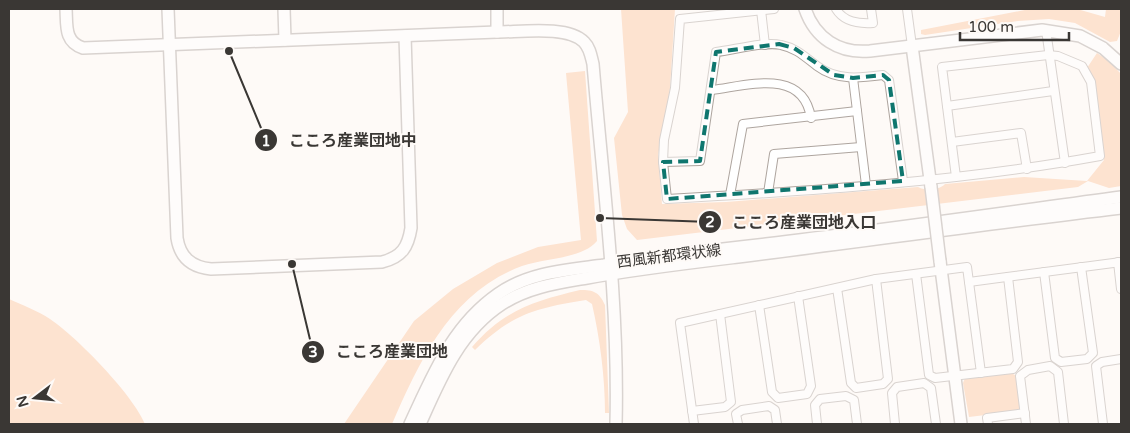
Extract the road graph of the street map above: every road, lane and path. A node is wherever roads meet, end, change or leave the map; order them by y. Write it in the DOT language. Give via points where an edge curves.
graph roads {
  1 [pos="66,9"];
  2 [pos="168,9"];
  3 [pos="284,9"];
  4 [pos="497,9"];
  5 [pos="774,9"];
  6 [pos="804,9"];
  7 [pos="836,9"];
  8 [pos="871,9"];
  9 [pos="907,9"];
  10 [pos="761,10"];
  11 [pos="1046,30"];
  12 [pos="497,32"];
  13 [pos="405,36"];
  14 [pos="285,40"];
  15 [pos="169,45"];
  16 [pos="765,45"];
  17 [pos="912,46"];
  18 [pos="1048,56"];
  19 [pos="1119,56"];
  20 [pos="853,78"];
  21 [pos="712,90"];
  22 [pos="1053,91"];
  23 [pos="947,106"];
  24 [pos="857,111"];
  25 [pos="811,118"];
  26 [pos="952,142"];
  27 [pos="861,147"];
  28 [pos="663,162"];
  29 [pos="1065,163"];
  30 [pos="1027,169"];
  31 [pos="956,177"];
  32 [pos="902,181"];
  33 [pos="930,183"];
  34 [pos="866,185"];
  35 [pos="768,193"];
  36 [pos="730,195"];
  37 [pos="1121,197"];
  38 [pos="1121,208"];
  39 [pos="1120,262"];
  40 [pos="940,266"];
  41 [pos="1081,267"];
  42 [pos="611,269"];
  43 [pos="1044,272"];
  44 [pos="916,274"];
  45 [pos="1008,277"];
  46 [pos="876,279"];
  47 [pos="969,282"];
  48 [pos="837,288"];
  49 [pos="1121,289"];
  50 [pos="798,296"];
  51 [pos="759,305"];
  52 [pos="720,314"];
  53 [pos="1121,359"];
  54 [pos="981,373"];
  55 [pos="955,376"];
  56 [pos="692,411"];
  57 [pos="1025,413"];
  58 [pos="410,424"];
  59 [pos="420,424"];
  60 [pos="616,424"];
  61 [pos="694,424"];
  62 [pos="738,424"];
  63 [pos="777,424"];
  64 [pos="817,424"];
  65 [pos="856,424"];
  66 [pos="895,424"];
  67 [pos="936,424"];
  68 [pos="961,424"];
  69 [pos="988,424"];
  70 [pos="1026,424"];
  71 [pos="1064,424"];
  72 [pos="1103,424"];
  1 -- 15 [label="street" via="68,37 76,46"];
  2 -- 15 [label="street"];
  3 -- 14 [label="street"];
  4 -- 12 [label="street"];
  5 -- 10 [label="street"];
  6 -- 17 [label="street" via="822,37 844,49 861,52"];
  7 -- 8 [label="street" via="847,20 860,24 873,22"];
  9 -- 17 [label="street"];
  10 -- 16 [label="street"];
  10 -- 28 [label="street" via="680,19 679,55"];
  11 -- 17 [label="street"];
  11 -- 18 [label="street"];
  11 -- 19 [label="street" via="1080,36"];
  12 -- 13 [label="street"];
  12 -- 42 [label="street" via="565,32 578,36 586,44 590,53"];
  13 -- 14 [label="street"];
  13 -- 15 [label="street" via="411,228 404,251 394,259 382,262 211,270 192,264 179,248"];
  14 -- 15 [label="street"];
  16 -- 20 [label="street" via="794,48 818,67 834,75"];
  16 -- 21 [label="street" via="716,52"];
  17 -- 33 [label="street"];
  18 -- 22 [label="street"];
  18 -- 23 [label="street" via="942,67"];
  18 -- 29 [label="street" via="1058,56 1082,66 1091,82 1100,156"];
  20 -- 24 [label="street"];
  20 -- 32 [label="street" via="883,75 889,80"];
  21 -- 25 [label="street" via="773,82 783,84 793,88 802,98"];
  21 -- 28 [label="street" via="700,161"];
  22 -- 23 [label="street"];
  22 -- 29 [label="street"];
  23 -- 26 [label="street"];
  24 -- 25 [label="street"];
  24 -- 27 [label="street"];
  25 -- 36 [label="street" via="743,124"];
  26 -- 30 [label="street" via="1021,133"];
  26 -- 31 [label="street"];
  27 -- 34 [label="street"];
  27 -- 35 [label="street" via="774,154"];
  28 -- 36 [label="street" via="667,199"];
  29 -- 30 [label="street"];
  30 -- 31 [label="street"];
  31 -- 33 [label="street"];
  32 -- 33 [label="street"];
  32 -- 34 [label="street"];
  33 -- 40 [label="street, bridge"];
  34 -- 35 [label="street"];
  35 -- 36 [label="street"];
  37 -- 42 [label="street, 西風新都環状線"];
  38 -- 42 [label="street, 西風新都環状線"];
  39 -- 41 [label="street"];
  39 -- 49 [label="street"];
  40 -- 44 [label="street"];
  40 -- 47 [label="street" via="967,267"];
  40 -- 55 [label="street"];
  41 -- 43 [label="street"];
  41 -- 43 [label="street" via="1092,353 1087,359 1062,362 1056,358"];
  42 -- 58 [label="street, 西風新都環状線" via="544,274 498,293 460,329 445,350"];
  42 -- 59 [label="street, 西風新都環状線" via="523,292 481,320 452,358"];
  42 -- 60 [label="street" via="617,360"];
  43 -- 45 [label="street"];
  44 -- 46 [label="street"];
  44 -- 55 [label="street" via="929,375 935,378"];
  45 -- 47 [label="street"];
  45 -- 54 [label="street" via="1018,362 1013,369"];
  46 -- 48 [label="street"];
  46 -- 48 [label="street" via="888,379 883,384 856,388 851,383"];
  47 -- 54 [label="street"];
  48 -- 50 [label="street"];
  50 -- 51 [label="street"];
  50 -- 51 [label="street" via="811,386 807,394 778,398 772,392"];
  51 -- 52 [label="street"];
  52 -- 56 [label="street" via="731,402 725,407"];
  52 -- 56 [label="street" via="680,322"];
  53 -- 72 [label="street" via="1096,366"];
  54 -- 55 [label="street"];
  55 -- 68 [label="street"];
  56 -- 61 [label="street"];
  57 -- 69 [label="street" via="987,418"];
  57 -- 70 [label="street"];
  57 -- 71 [label="street" via="1020,376 1028,370 1050,366 1058,372"];
  62 -- 63 [label="street" via="736,414 742,410 768,406 775,410"];
  64 -- 65 [label="street" via="815,406 820,399 846,396 854,400"];
  66 -- 67 [label="street" via="892,393 897,387 924,383 931,388"];
}
